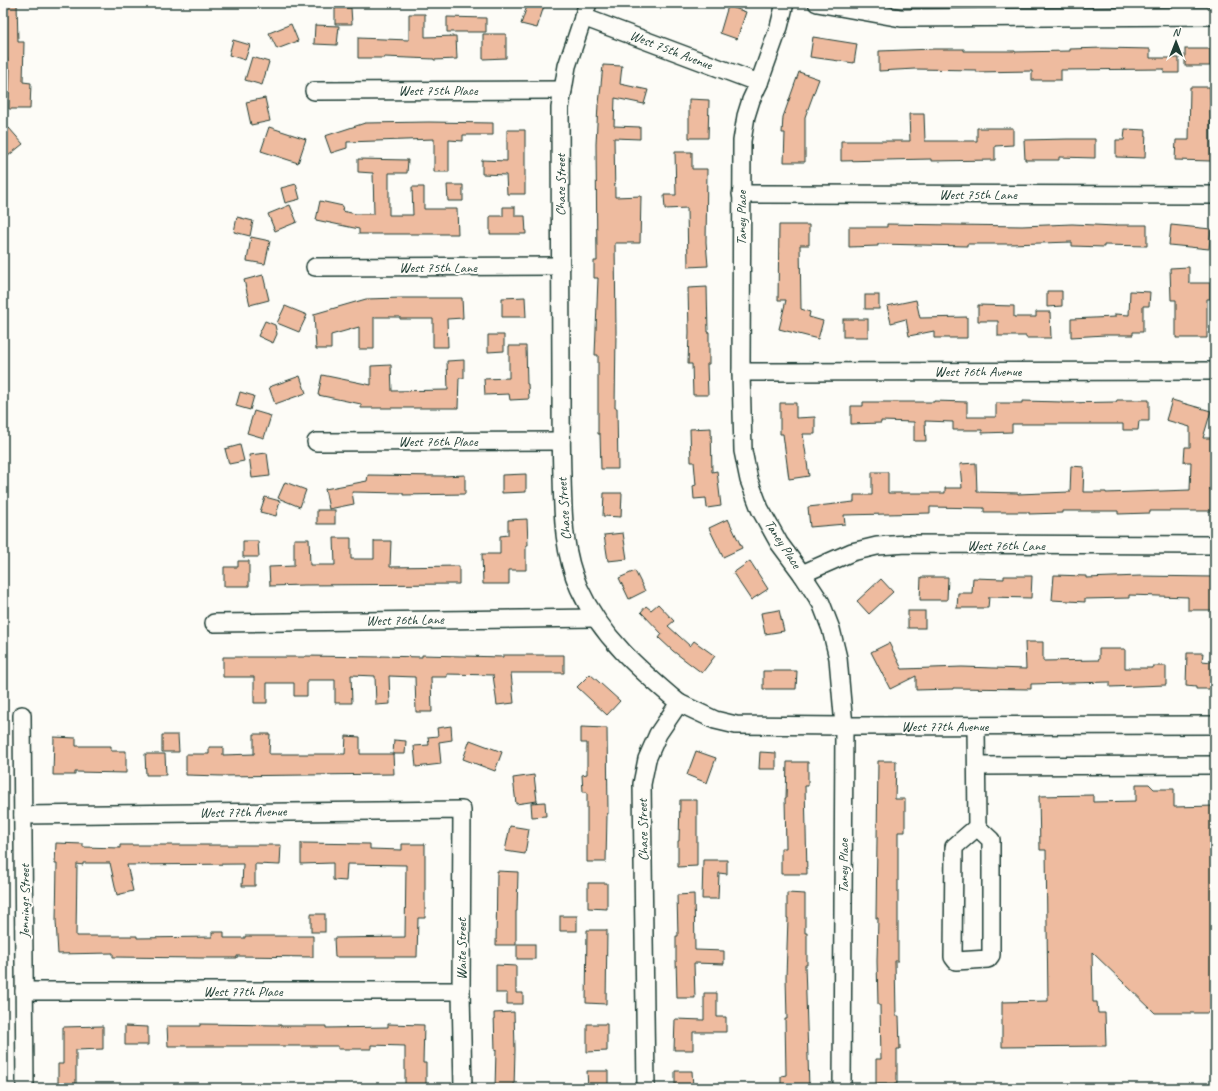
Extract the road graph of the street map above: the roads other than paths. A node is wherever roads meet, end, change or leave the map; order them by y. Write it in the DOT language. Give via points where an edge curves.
graph roads {
  1 [pos="785,3"];
  2 [pos="817,3"];
  3 [pos="585,10"];
  4 [pos="1215,16"];
  5 [pos="759,83"];
  6 [pos="563,90"];
  7 [pos="314,91"];
  8 [pos="741,194"];
  9 [pos="1215,195"];
  10 [pos="561,266"];
  11 [pos="315,267"];
  12 [pos="1215,371"];
  13 [pos="741,372"];
  14 [pos="561,441"];
  15 [pos="316,442"];
  16 [pos="1215,545"];
  17 [pos="802,574"];
  18 [pos="595,618"];
  19 [pos="214,623"];
  20 [pos="679,703"];
  21 [pos="22,715"];
  22 [pos="1215,725"];
  23 [pos="844,726"];
  24 [pos="976,726"];
  25 [pos="1215,765"];
  26 [pos="977,766"];
  27 [pos="462,810"];
  28 [pos="23,815"];
  29 [pos="977,827"];
  30 [pos="24,991"];
  31 [pos="461,991"];
  32 [pos="25,1088"];
  33 [pos="463,1088"];
  34 [pos="646,1088"];
  35 [pos="842,1088"];
  1 -- 5 [label="street, Taney Place"];
  2 -- 4 [label="street" via="901,18"];
  3 -- 5 [label="street, West 75th Avenue"];
  3 -- 6 [label="street, Chase Street" via="569,60"];
  5 -- 8 [label="street, Taney Place" via="746,116 742,141"];
  6 -- 7 [label="street, West 75th Place"];
  6 -- 10 [label="street, Chase Street" via="560,108"];
  8 -- 9 [label="street, West 75th Lane"];
  8 -- 13 [label="street, Taney Place"];
  10 -- 11 [label="street, West 75th Lane"];
  10 -- 14 [label="street, Chase Street"];
  12 -- 13 [label="street, West 76th Avenue"];
  13 -- 17 [label="street, Taney Place" via="743,451 749,480 776,538"];
  14 -- 15 [label="street, West 76th Place"];
  14 -- 18 [label="street, Chase Street" via="563,525 579,588"];
  16 -- 17 [label="street, West 76th Lane" via="878,546 852,552"];
  17 -- 23 [label="street, Taney Place" via="821,603 831,629 838,658"];
  18 -- 19 [label="street, West 76th Lane"];
  18 -- 20 [label="street, Chase Street" via="622,652"];
  20 -- 23 [label="street, West 77th Avenue" via="715,720 736,725"];
  20 -- 34 [label="street, Chase Street" via="658,734 647,759 642,784"];
  21 -- 28 [label="street, Jennings Street"];
  22 -- 24 [label="street, West 77th Avenue"];
  23 -- 24 [label="street, West 77th Avenue"];
  23 -- 35 [label="street, Taney Place"];
  24 -- 26 [label="street"];
  25 -- 26 [label="street"];
  26 -- 29 [label="street"];
  27 -- 28 [label="street, West 77th Avenue"];
  27 -- 31 [label="street, Waite Street"];
  28 -- 30 [label="street, Jennings Street"];
  29 -- 29 [label="street" via="954,847 953,957 956,961 988,959 991,955 991,840"];
  30 -- 31 [label="street, West 77th Place"];
  30 -- 32 [label="street, Jennings Street"];
  31 -- 33 [label="street, Waite Street"];
}
